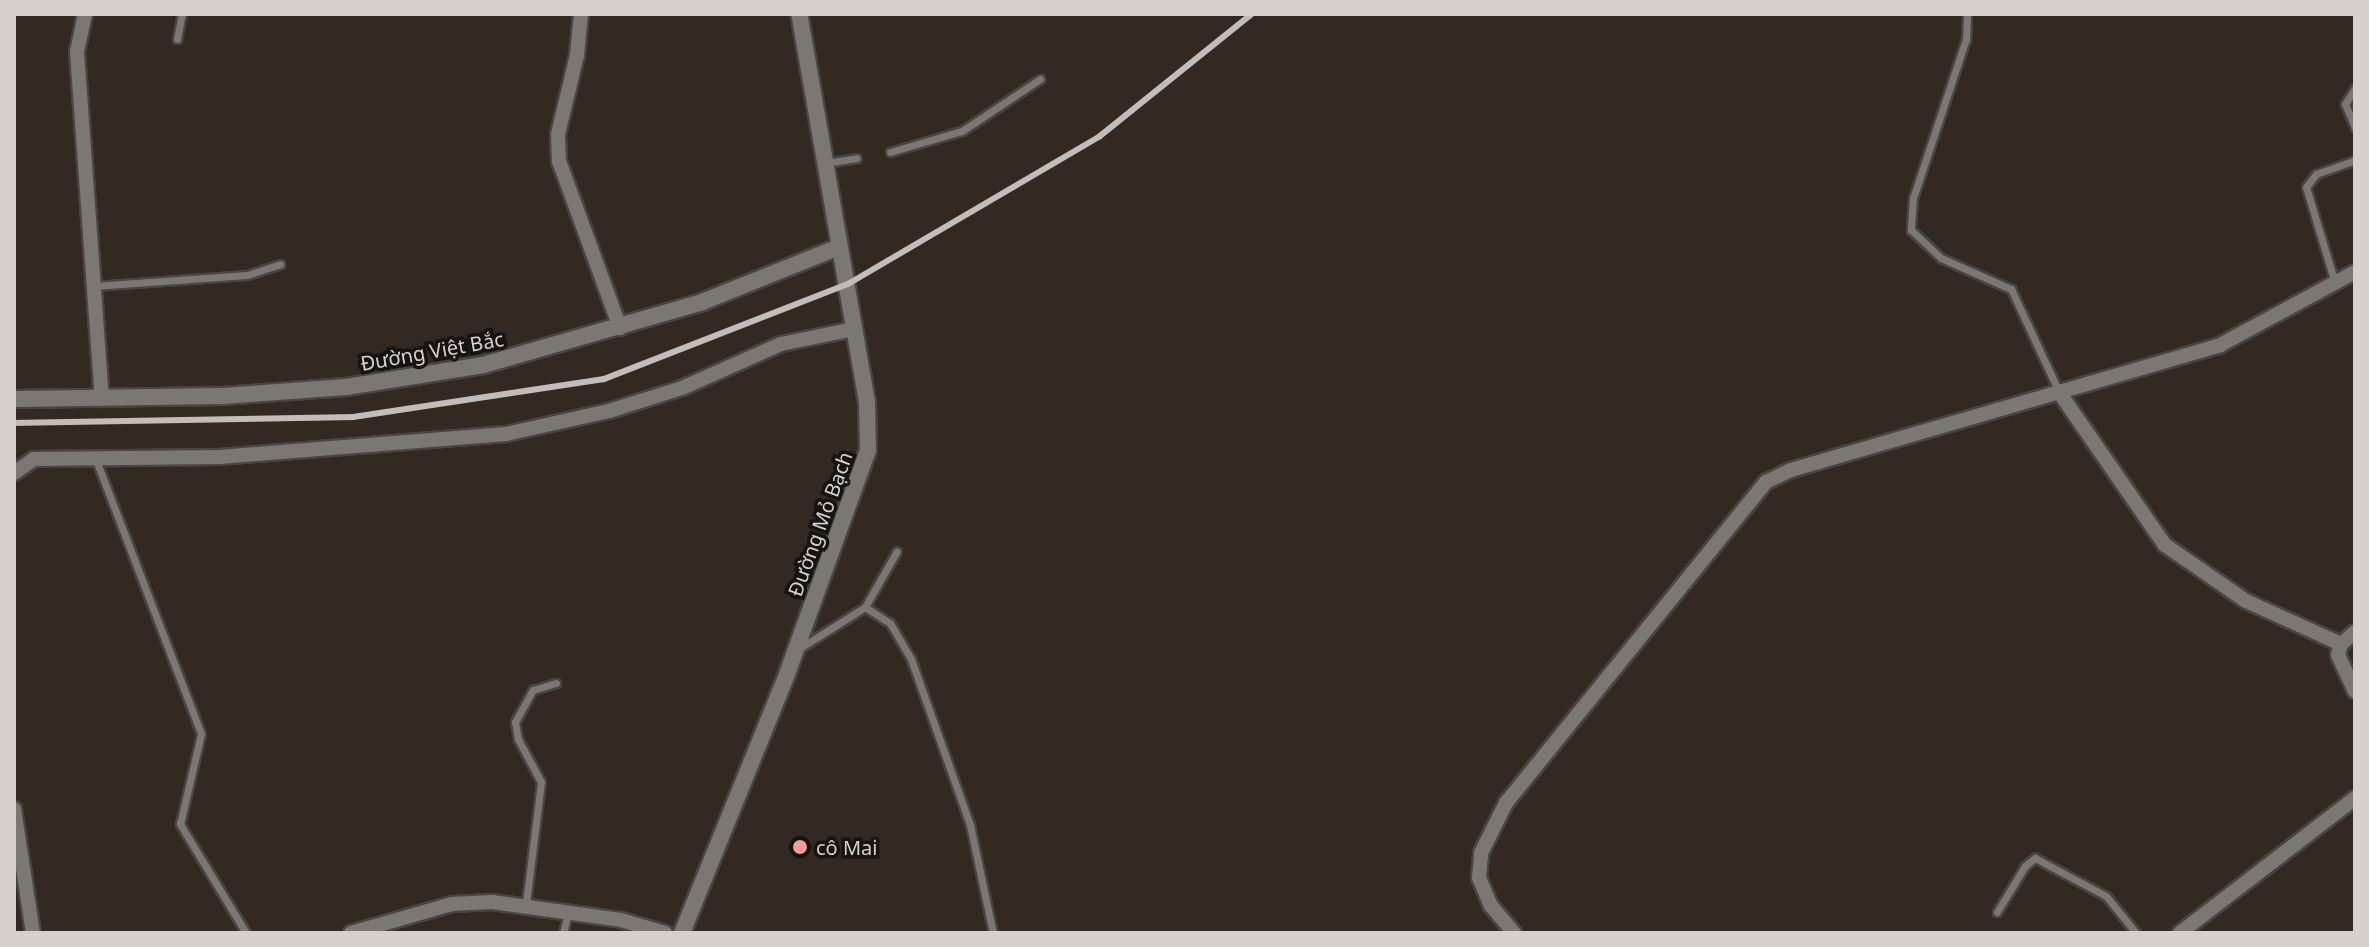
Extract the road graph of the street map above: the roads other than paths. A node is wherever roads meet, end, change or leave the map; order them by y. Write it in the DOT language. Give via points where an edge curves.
graph roads {
  1 [pos="85,14"];
  2 [pos="182,14"];
  3 [pos="581,14"];
  4 [pos="799,14"];
  5 [pos="1967,14"];
  6 [pos="177,39"];
  7 [pos="1040,79"];
  8 [pos="2355,88"];
  9 [pos="2355,128"];
  10 [pos="890,152"];
  11 [pos="857,158"];
  12 [pos="2355,160"];
  13 [pos="824,163"];
  14 [pos="839,247"];
  15 [pos="280,264"];
  16 [pos="2355,272"];
  17 [pos="2335,283"];
  18 [pos="94,286"];
  19 [pos="620,328"];
  20 [pos="854,329"];
  21 [pos="2059,392"];
  22 [pos="14,399"];
  23 [pos="102,399"];
  24 [pos="96,460"];
  25 [pos="20,461"];
  26 [pos="14,473"];
  27 [pos="897,551"];
  28 [pos="865,607"];
  29 [pos="2355,632"];
  30 [pos="2341,644"];
  31 [pos="796,651"];
  32 [pos="556,683"];
  33 [pos="2355,691"];
  34 [pos="2355,798"];
  35 [pos="14,809"];
  36 [pos="526,903"];
  37 [pos="569,911"];
  38 [pos="1997,912"];
  39 [pos="33,933"];
  40 [pos="246,933"];
  41 [pos="351,933"];
  42 [pos="563,933"];
  43 [pos="665,933"];
  44 [pos="682,933"];
  45 [pos="993,933"];
  46 [pos="1514,933"];
  47 [pos="2136,933"];
  48 [pos="2180,933"];
  1 -- 18 [label="street" via="77,52"];
  2 -- 6 [label="lane"];
  3 -- 19 [label="street" via="558,134 559,161"];
  4 -- 13 [label="street, Đường Mỏ Bạch"];
  5 -- 21 [label="lane" via="1966,39 1913,198 1911,230 1941,258 2011,289"];
  7 -- 10 [label="lane" via="962,131"];
  8 -- 9 [label="lane" via="2345,104"];
  11 -- 13 [label="lane"];
  12 -- 17 [label="lane" via="2316,174 2306,187"];
  13 -- 14 [label="street, Đường Mỏ Bạch"];
  14 -- 19 [label="street, Đường Việt Bắc" via="702,302"];
  14 -- 20 [label="street, Đường Mỏ Bạch"];
  15 -- 18 [label="lane" via="247,275"];
  16 -- 17 [label="street"];
  17 -- 21 [label="street" via="2220,345"];
  18 -- 23 [label="street"];
  19 -- 23 [label="street, Đường Việt Bắc" via="483,365 346,387"];
  20 -- 24 [label="street" via="781,344 682,388 522,431 219,457"];
  20 -- 31 [label="street, Đường Mỏ Bạch" via="868,450"];
  21 -- 30 [label="street" via="2165,545 2246,601"];
  21 -- 46 [label="street" via="1791,470 1766,482 1506,803 1481,853 1479,878 1491,906"];
  22 -- 23 [label="street, Đường Việt Bắc"];
  24 -- 25 [label="street"];
  24 -- 40 [label="lane" via="201,734 180,824"];
  25 -- 26 [label="street"];
  27 -- 28 [label="lane"];
  28 -- 31 [label="lane"];
  28 -- 45 [label="lane" via="890,623 911,659 970,825"];
  29 -- 30 [label="street"];
  30 -- 33 [label="street" via="2338,655"];
  31 -- 44 [label="street, Đường Mỏ Bạch"];
  32 -- 36 [label="lane" via="533,690 515,722 518,739 541,782"];
  34 -- 48 [label="street"];
  35 -- 39 [label="street"];
  36 -- 37 [label="street"];
  36 -- 41 [label="street" via="452,904"];
  37 -- 42 [label="lane"];
  37 -- 43 [label="street"];
  38 -- 47 [label="lane" via="2035,858 2106,896"];
}
